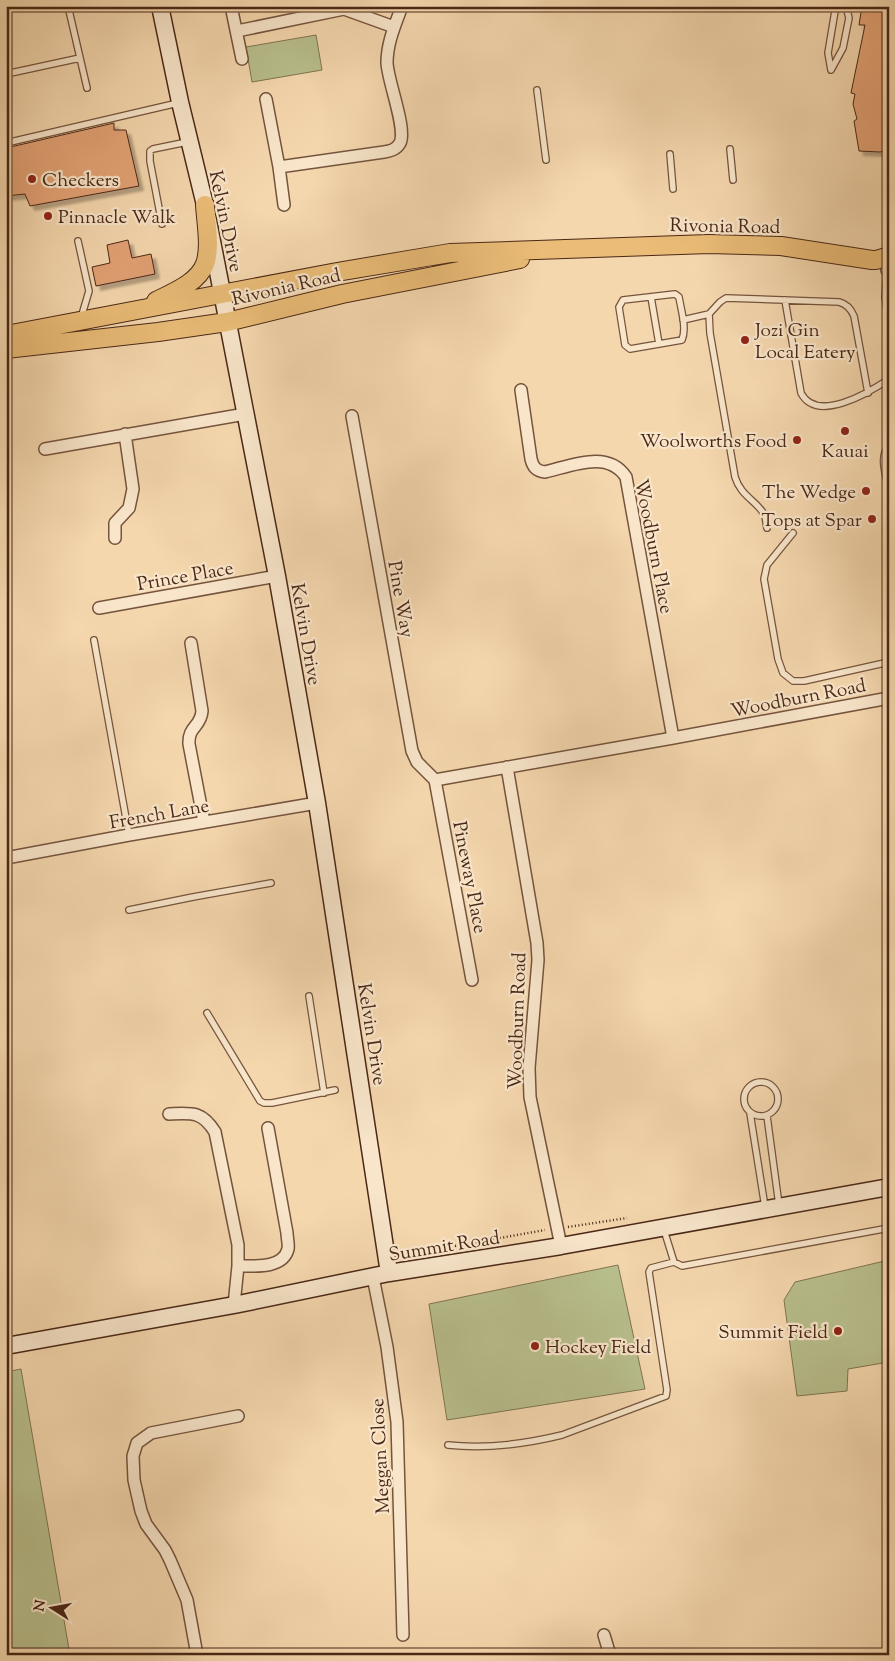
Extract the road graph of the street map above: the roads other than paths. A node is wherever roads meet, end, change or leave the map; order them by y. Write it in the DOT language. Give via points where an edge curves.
graph roads {
  1 [pos="68,6"];
  2 [pos="160,6"];
  3 [pos="231,6"];
  4 [pos="402,6"];
  5 [pos="840,6"];
  6 [pos="846,6"];
  7 [pos="344,8"];
  8 [pos="394,27"];
  9 [pos="237,30"];
  10 [pos="80,58"];
  11 [pos="242,59"];
  12 [pos="6,74"];
  13 [pos="87,88"];
  14 [pos="537,90"];
  15 [pos="266,99"];
  16 [pos="180,102"];
  17 [pos="190,142"];
  18 [pos="6,143"];
  19 [pos="730,149"];
  20 [pos="670,154"];
  21 [pos="546,160"];
  22 [pos="279,167"];
  23 [pos="733,180"];
  24 [pos="673,189"];
  25 [pos="205,205"];
  26 [pos="284,205"];
  27 [pos="162,224"];
  28 [pos="78,241"];
  29 [pos="572,249"];
  30 [pos="886,264"];
  31 [pos="222,295"];
  32 [pos="651,297"];
  33 [pos="785,300"];
  34 [pos="130,313"];
  35 [pos="709,314"];
  36 [pos="80,320"];
  37 [pos="683,320"];
  38 [pos="227,322"];
  39 [pos="889,324"];
  40 [pos="6,335"];
  41 [pos="659,344"];
  42 [pos="6,349"];
  43 [pos="889,379"];
  44 [pos="520,390"];
  45 [pos="868,393"];
  46 [pos="245,414"];
  47 [pos="352,416"];
  48 [pos="125,434"];
  49 [pos="889,447"];
  50 [pos="45,449"];
  51 [pos="889,491"];
  52 [pos="767,528"];
  53 [pos="794,533"];
  54 [pos="115,538"];
  55 [pos="277,576"];
  56 [pos="99,608"];
  57 [pos="94,640"];
  58 [pos="191,643"];
  59 [pos="889,662"];
  60 [pos="889,698"];
  61 [pos="673,738"];
  62 [pos="507,766"];
  63 [pos="435,780"];
  64 [pos="317,802"];
  65 [pos="204,822"];
  66 [pos="129,835"];
  67 [pos="6,858"];
  68 [pos="271,883"];
  69 [pos="129,910"];
  70 [pos="472,980"];
  71 [pos="309,996"];
  72 [pos="207,1013"];
  73 [pos="335,1090"];
  74 [pos="324,1093"];
  75 [pos="750,1112"];
  76 [pos="169,1114"];
  77 [pos="768,1116"];
  78 [pos="268,1128"];
  79 [pos="889,1187"];
  80 [pos="773,1208"];
  81 [pos="663,1228"];
  82 [pos="889,1228"];
  83 [pos="561,1246"];
  84 [pos="674,1262"];
  85 [pos="238,1266"];
  86 [pos="381,1275"];
  87 [pos="234,1305"];
  88 [pos="6,1346"];
  89 [pos="238,1416"];
  90 [pos="448,1445"];
  91 [pos="403,1635"];
  92 [pos="604,1635"];
  93 [pos="197,1655"];
  94 [pos="610,1655"];
  1 -- 10 [label="lane"];
  2 -- 16 [label="main road, Kelvin Drive"];
  3 -- 9 [label="street"];
  4 -- 8 [label="street"];
  5 -- 6 [label="lane" via="835,11 828,53 833,63 843,48 849,18"];
  7 -- 8 [label="street"];
  7 -- 9 [label="street"];
  8 -- 22 [label="street" via="387,62 401,127 399,145 391,151"];
  9 -- 11 [label="street"];
  10 -- 12 [label="lane"];
  10 -- 13 [label="lane"];
  14 -- 21 [label="lane"];
  15 -- 22 [label="street"];
  16 -- 17 [label="main road, Kelvin Drive"];
  16 -- 18 [label="lane"];
  17 -- 25 [label="main road, Kelvin Drive"];
  17 -- 27 [label="lane" via="150,151"];
  19 -- 23 [label="lane"];
  20 -- 24 [label="lane"];
  22 -- 26 [label="street"];
  25 -- 31 [label="main road, Kelvin Drive"];
  25 -- 34 [label="main road" via="207,250 202,271 176,292"];
  28 -- 36 [label="lane" via="89,291"];
  29 -- 30 [label="main road, Rivonia Road" via="700,244 781,246"];
  29 -- 31 [label="main road, Rivonia Road" via="450,253"];
  29 -- 38 [label="main road, Rivonia Road" via="342,294"];
  30 -- 39 [label="lane" via="885,298"];
  31 -- 34 [label="main road, Rivonia Road"];
  31 -- 38 [label="main road, Kelvin Drive"];
  32 -- 37 [label="lane" via="675,294 679,297"];
  32 -- 41 [label="lane"];
  32 -- 41 [label="lane" via="623,300 619,306 625,345 630,349"];
  33 -- 35 [label="lane" via="726,298"];
  33 -- 45 [label="lane" via="839,302 849,307 854,316"];
  33 -- 45 [label="lane" via="802,396 813,404 826,406"];
  34 -- 36 [label="main road, Rivonia Road"];
  35 -- 37 [label="lane"];
  35 -- 52 [label="lane" via="735,477 742,491 764,515"];
  36 -- 40 [label="main road, Rivonia Road"];
  37 -- 41 [label="lane" via="685,334 682,340"];
  38 -- 42 [label="main road, Rivonia Road"];
  38 -- 46 [label="main road, Kelvin Drive"];
  43 -- 45 [label="lane"];
  44 -- 61 [label="street, Woodburn Place" via="531,459 537,470 545,472 606,461 626,477"];
  46 -- 48 [label="street"];
  46 -- 55 [label="main road, Kelvin Drive"];
  47 -- 63 [label="street, Pine Way" via="412,752"];
  48 -- 50 [label="street"];
  48 -- 54 [label="street" via="133,489 129,508 115,523"];
  49 -- 51 [label="lane" via="884,458"];
  53 -- 59 [label="lane" via="767,565 764,579 783,673 793,681 804,681"];
  55 -- 56 [label="street, Prince Place"];
  55 -- 64 [label="main road, Kelvin Drive"];
  57 -- 66 [label="lane"];
  58 -- 65 [label="street" via="202,711 190,734 189,744"];
  60 -- 61 [label="street, Woodburn Road"];
  61 -- 62 [label="street, Woodburn Road"];
  62 -- 63 [label="street, Woodburn Road"];
  62 -- 83 [label="street, Woodburn Road" via="537,943 528,1068 530,1097"];
  63 -- 70 [label="street, Pineway Place"];
  64 -- 65 [label="street, French Lane"];
  64 -- 86 [label="main road, Kelvin Drive"];
  65 -- 66 [label="street, French Lane"];
  66 -- 67 [label="street, French Lane"];
  68 -- 69 [label="lane"];
  71 -- 74 [label="lane"];
  72 -- 74 [label="lane" via="260,1101 272,1103"];
  73 -- 74 [label="lane"];
  75 -- 77 [label="lane"];
  75 -- 77 [label="lane" via="744,1102 746,1090 755,1082 762,1082 773,1086 779,1096 777,1108"];
  75 -- 80 [label="lane"];
  76 -- 85 [label="street" via="200,1116 214,1132 238,1245"];
  77 -- 80 [label="lane"];
  78 -- 85 [label="street" via="288,1250 272,1264"];
  79 -- 80 [label="main road, Summit Road"];
  80 -- 81 [label="main road, Summit Road"];
  81 -- 83 [label="main road, Summit Road"];
  81 -- 84 [label="lane"];
  82 -- 84 [label="lane" via="687,1266"];
  83 -- 86 [label="main road, Summit Road"];
  84 -- 90 [label="lane" via="650,1268 649,1272 666,1396 548,1438 491,1446"];
  85 -- 87 [label="street"];
  86 -- 87 [label="main road, Summit Road"];
  86 -- 91 [label="street, Meggan Close" via="398,1422"];
  87 -- 88 [label="main road, Summit Road"];
  89 -- 93 [label="street" via="151,1433 138,1443 133,1456 141,1511 146,1524 165,1550 187,1600"];
  92 -- 94 [label="street"];
}
